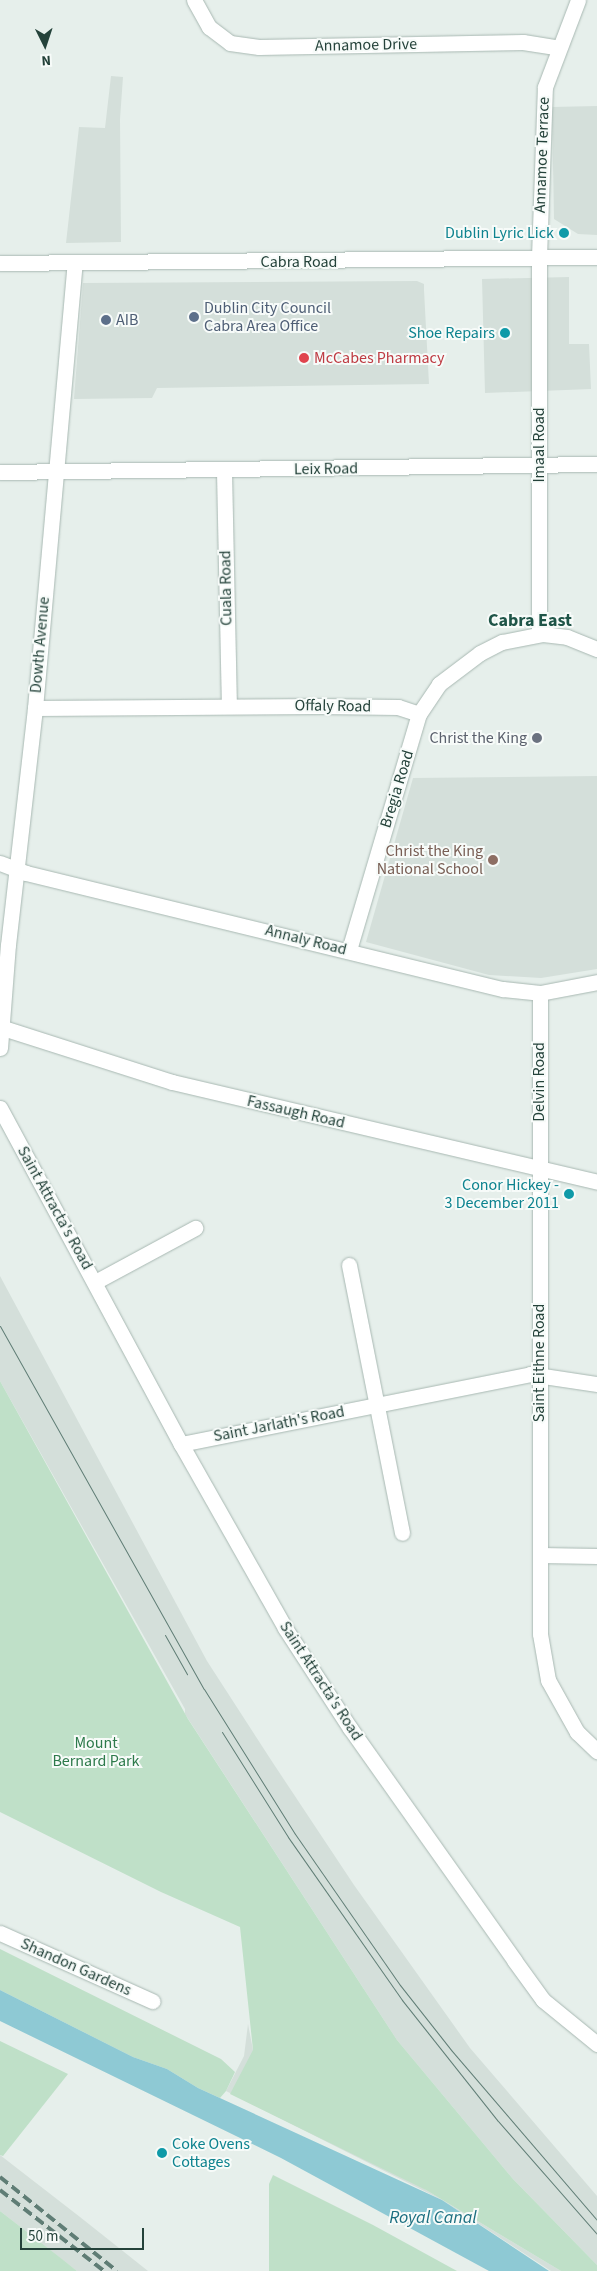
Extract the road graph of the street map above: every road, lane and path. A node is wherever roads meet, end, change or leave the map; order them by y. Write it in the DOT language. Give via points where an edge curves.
graph roads {
  1 [pos="194,0"];
  2 [pos="578,0"];
  3 [pos="559,48"];
  4 [pos="539,257"];
  5 [pos="597,257"];
  6 [pos="0,263"];
  7 [pos="75,263"];
  8 [pos="539,464"];
  9 [pos="597,464"];
  10 [pos="224,470"];
  11 [pos="0,472"];
  12 [pos="54,472"];
  13 [pos="539,634"];
  14 [pos="597,649"];
  15 [pos="229,706"];
  16 [pos="35,708"];
  17 [pos="419,714"];
  18 [pos="0,863"];
  19 [pos="16,868"];
  20 [pos="349,950"];
  21 [pos="597,982"];
  22 [pos="540,993"];
  23 [pos="1,1027"];
  24 [pos="0,1048"];
  25 [pos="0,1108"];
  26 [pos="539,1170"];
  27 [pos="597,1182"];
  28 [pos="196,1228"];
  29 [pos="349,1265"];
  30 [pos="95,1282"];
  31 [pos="539,1375"];
  32 [pos="597,1384"];
  33 [pos="376,1405"];
  34 [pos="181,1444"];
  35 [pos="402,1533"];
  36 [pos="541,1555"];
  37 [pos="597,1556"];
  38 [pos="597,1751"];
  39 [pos="0,1933"];
  40 [pos="152,2001"];
  41 [pos="597,2044"];
  1 -- 3 [label="street, Annamoe Drive" via="209,26 230,43 259,47 518,42"];
  2 -- 3 [label="street, Annamoe Terrace"];
  3 -- 4 [label="street, Annamoe Terrace" via="545,87 542,108"];
  4 -- 5 [label="street, Cabra Road"];
  4 -- 7 [label="street, Cabra Road"];
  4 -- 8 [label="street, Imaal Road"];
  6 -- 7 [label="street, Cabra Road"];
  7 -- 12 [label="street, Dowth Avenue"];
  8 -- 9 [label="street, Leix Road"];
  8 -- 10 [label="street, Leix Road"];
  8 -- 13 [label="street, Imaal Road"];
  10 -- 12 [label="street, Leix Road"];
  10 -- 15 [label="street, Cuala Road"];
  11 -- 12 [label="street, Leix Road"];
  12 -- 16 [label="street, Dowth Avenue"];
  13 -- 14 [label="street" via="567,637"];
  13 -- 17 [label="street" via="502,642 461,665 438,684"];
  15 -- 16 [label="street, Offaly Road"];
  15 -- 17 [label="street, Offaly Road" via="398,707"];
  16 -- 19 [label="street, Dowth Avenue"];
  17 -- 20 [label="street, Bregia Road"];
  18 -- 19 [label="street, Annaly Road"];
  19 -- 20 [label="street, Annaly Road"];
  19 -- 23 [label="street, Dowth Avenue"];
  20 -- 22 [label="street, Annaly Road" via="503,989"];
  21 -- 22 [label="street, Annaly Road"];
  22 -- 26 [label="street, Delvin Road"];
  23 -- 24 [label="street"];
  23 -- 26 [label="street, Fassaugh Road" via="172,1082"];
  25 -- 30 [label="street, Saint Attracta's Road"];
  26 -- 27 [label="street, Fassaugh Road"];
  26 -- 31 [label="street, Saint Eithne Road"];
  28 -- 30 [label="street, Saint Attracta's Road"];
  29 -- 33 [label="street"];
  30 -- 34 [label="street, Saint Attracta's Road"];
  31 -- 32 [label="street, Saint Jarlath's Road"];
  31 -- 33 [label="street, Saint Jarlath's Road"];
  31 -- 36 [label="street, Saint Eithne Road"];
  33 -- 34 [label="street, Saint Jarlath's Road"];
  33 -- 35 [label="street"];
  34 -- 41 [label="street, Saint Attracta's Road" via="285,1628 350,1728 544,2000"];
  36 -- 37 [label="street"];
  36 -- 38 [label="street, Saint Eithne Road" via="540,1634 548,1680 577,1732"];
  39 -- 40 [label="street, Shandon Gardens"];
}
